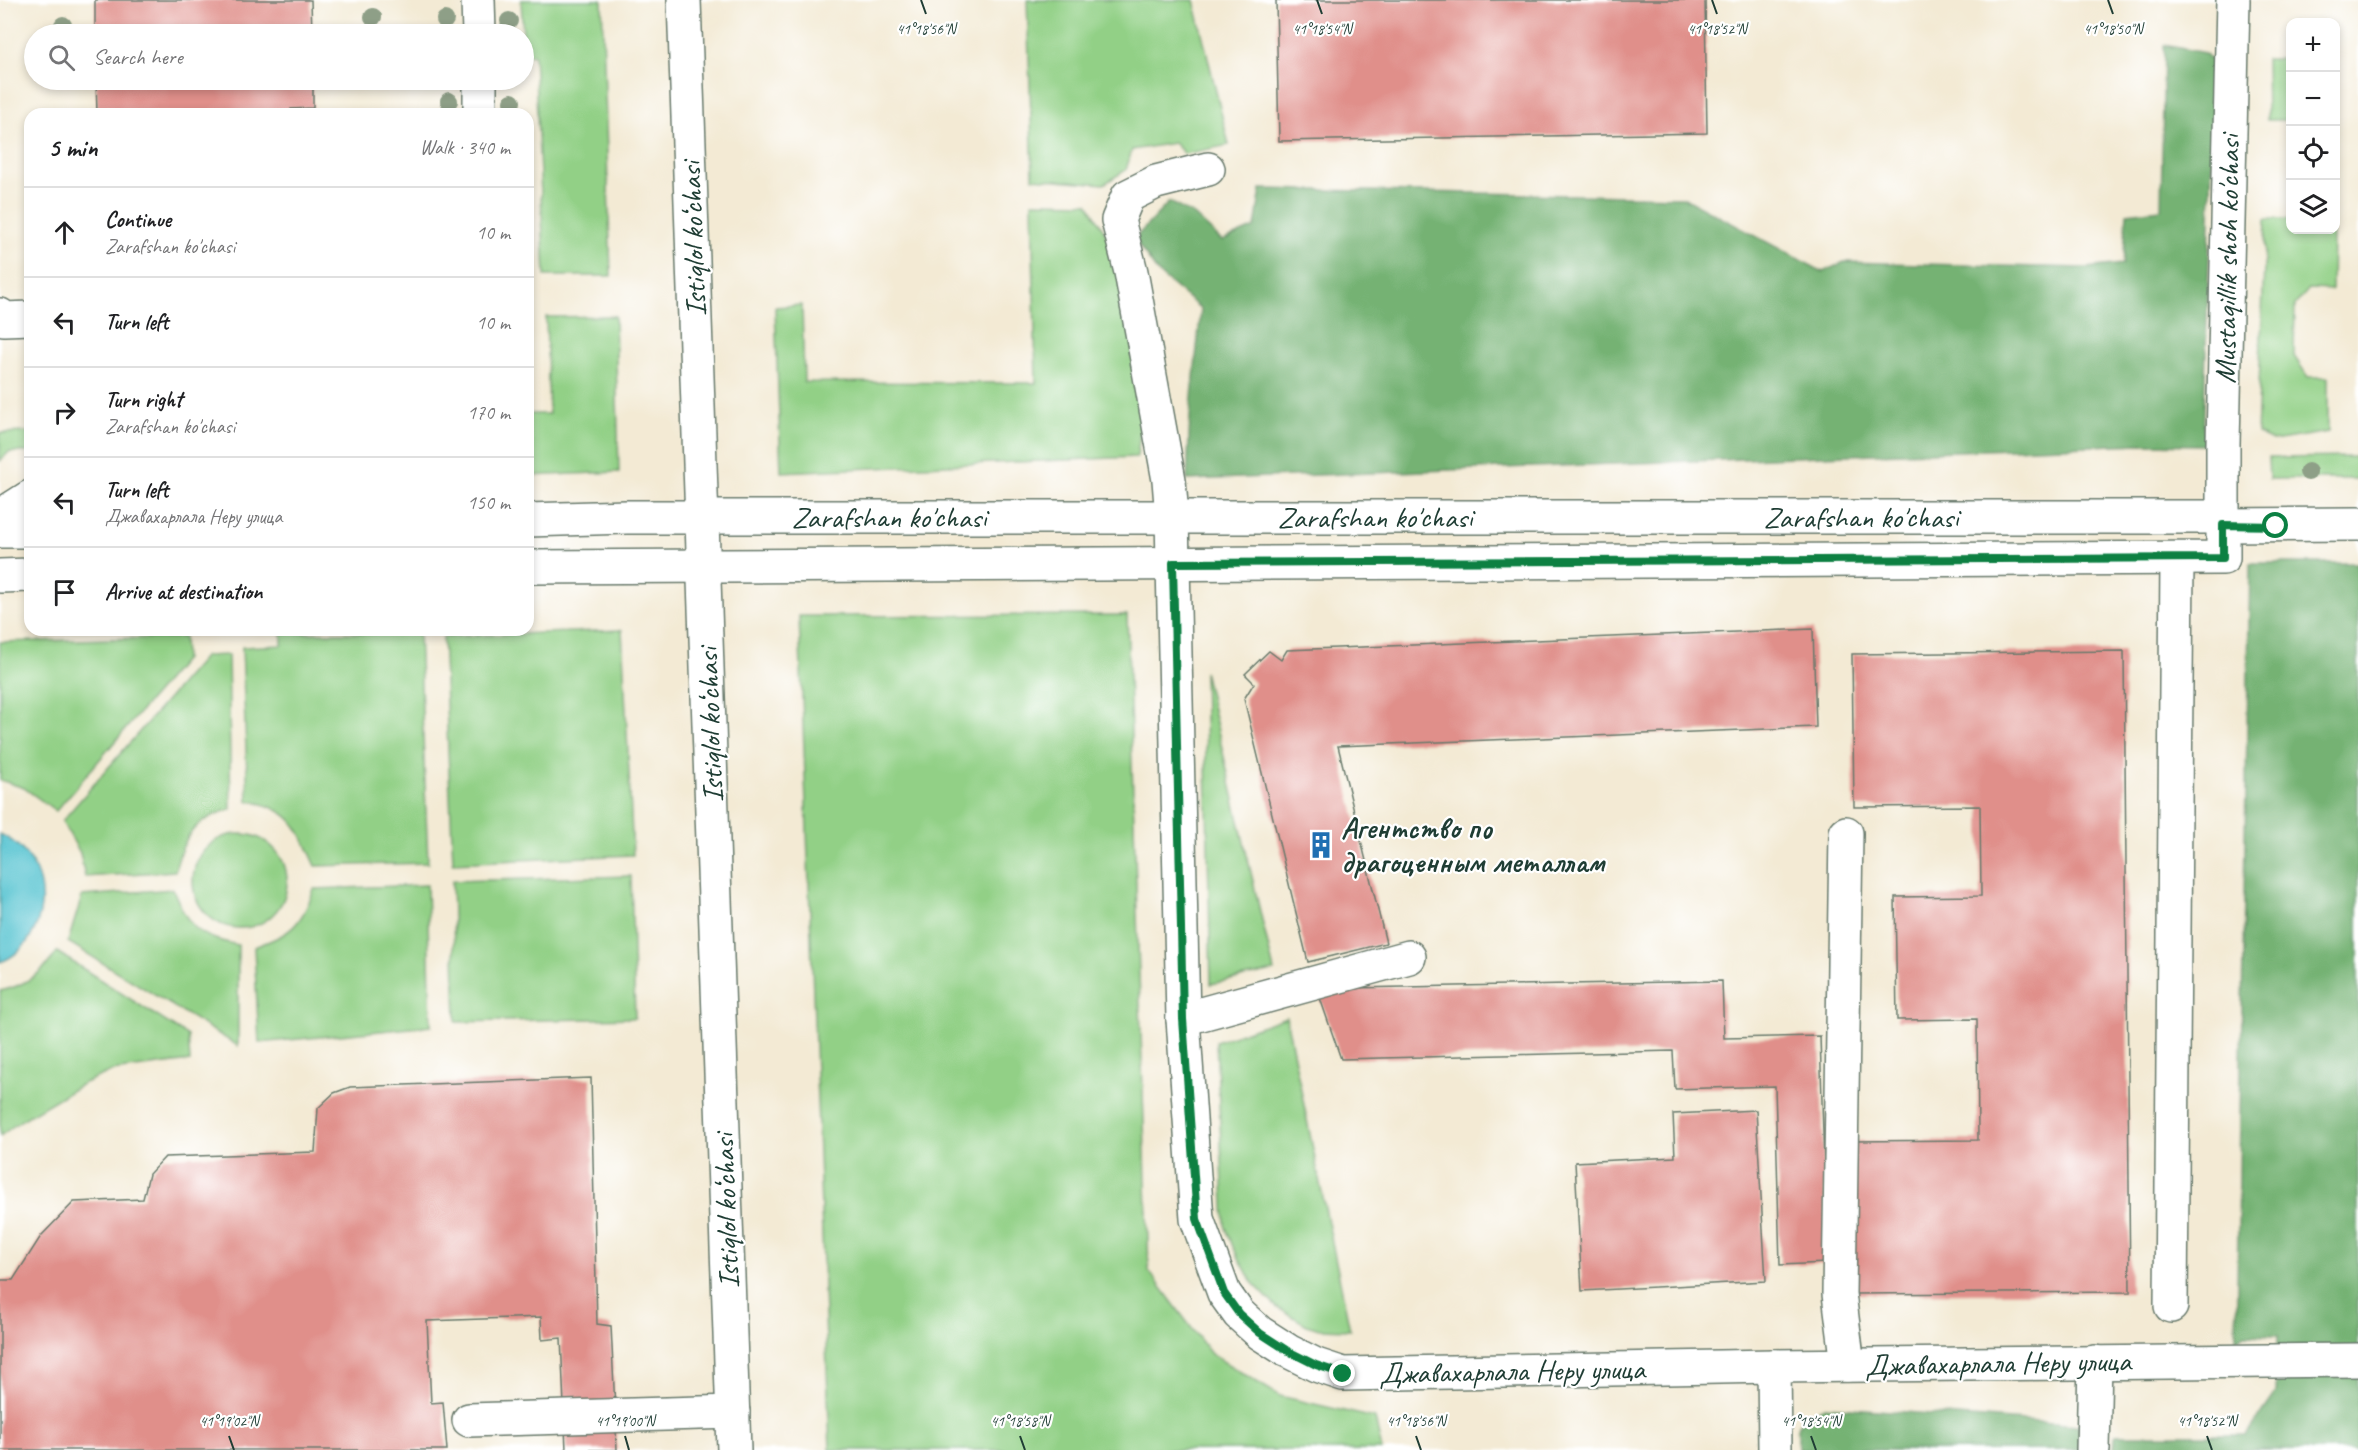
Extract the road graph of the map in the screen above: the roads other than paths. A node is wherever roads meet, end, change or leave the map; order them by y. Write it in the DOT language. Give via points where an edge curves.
graph roads {
  1 [pos="478,0"];
  2 [pos="684,0"];
  3 [pos="2233,0"];
  4 [pos="479,24"];
  5 [pos="480,90"];
  6 [pos="480,108"];
  7 [pos="1208,169"];
  8 [pos="0,315"];
  9 [pos="24,318"];
  10 [pos="24,500"];
  11 [pos="0,516"];
  12 [pos="534,517"];
  13 [pos="703,517"];
  14 [pos="1172,517"];
  15 [pos="2223,521"];
  16 [pos="2358,524"];
  17 [pos="0,531"];
  18 [pos="24,531"];
  19 [pos="2223,558"];
  20 [pos="2177,559"];
  21 [pos="1173,563"];
  22 [pos="705,566"];
  23 [pos="534,567"];
  24 [pos="24,575"];
  25 [pos="0,576"];
  26 [pos="1846,833"];
  27 [pos="1409,957"];
  28 [pos="1183,1019"];
  29 [pos="2171,1306"];
  30 [pos="2358,1360"];
  31 [pos="2095,1362"];
  32 [pos="1848,1365"];
  33 [pos="1774,1366"];
  34 [pos="733,1412"];
  35 [pos="470,1420"];
  36 [pos="734,1450"];
  37 [pos="1775,1450"];
  38 [pos="2093,1450"];
  1 -- 4 [label="street"];
  2 -- 13 [label="street, Istiqlol ko‘chasi"];
  3 -- 15 [label="street, Mustaqillik shoh ko'chasi"];
  5 -- 6 [label="street"];
  7 -- 14 [label="street, Джавахарлала Неру улица" via="1156,182 1128,196 1118,220 1169,480"];
  8 -- 9 [label="street" via="4,319"];
  10 -- 11 [label="street"];
  12 -- 13 [label="street, Zarafshan ko'chasi"];
  13 -- 14 [label="street, Zarafshan ko'chasi"];
  13 -- 22 [label="street, Istiqlol ko‘chasi"];
  14 -- 15 [label="street, Zarafshan ko'chasi"];
  14 -- 21 [label="street, Джавахарлала Неру улица"];
  15 -- 16 [label="street, Zarafshan ko'chasi"];
  15 -- 19 [label="street, Mustaqillik shoh ko'chasi"];
  17 -- 18 [label="street"];
  19 -- 20 [label="street, Zarafshan ko'chasi"];
  20 -- 21 [label="street, Zarafshan ko'chasi"];
  20 -- 29 [label="street"];
  21 -- 22 [label="street, Zarafshan ko'chasi"];
  21 -- 28 [label="street, Джавахарлала Неру улица"];
  22 -- 23 [label="street, Zarafshan ko'chasi"];
  22 -- 34 [label="street, Istiqlol ko‘chasi"];
  24 -- 25 [label="street"];
  26 -- 32 [label="street" via="1839,1294"];
  27 -- 28 [label="street"];
  28 -- 33 [label="street, Джавахарлала Неру улица" via="1197,1219 1224,1293 1239,1314 1288,1351 1343,1374"];
  30 -- 31 [label="street, Джавахарлала Неру улица"];
  31 -- 32 [label="street, Джавахарлала Неру улица"];
  31 -- 38 [label="street"];
  32 -- 33 [label="street, Джавахарлала Неру улица"];
  33 -- 37 [label="street"];
  34 -- 35 [label="street"];
  34 -- 36 [label="street, Istiqlol ko‘chasi"];
}
